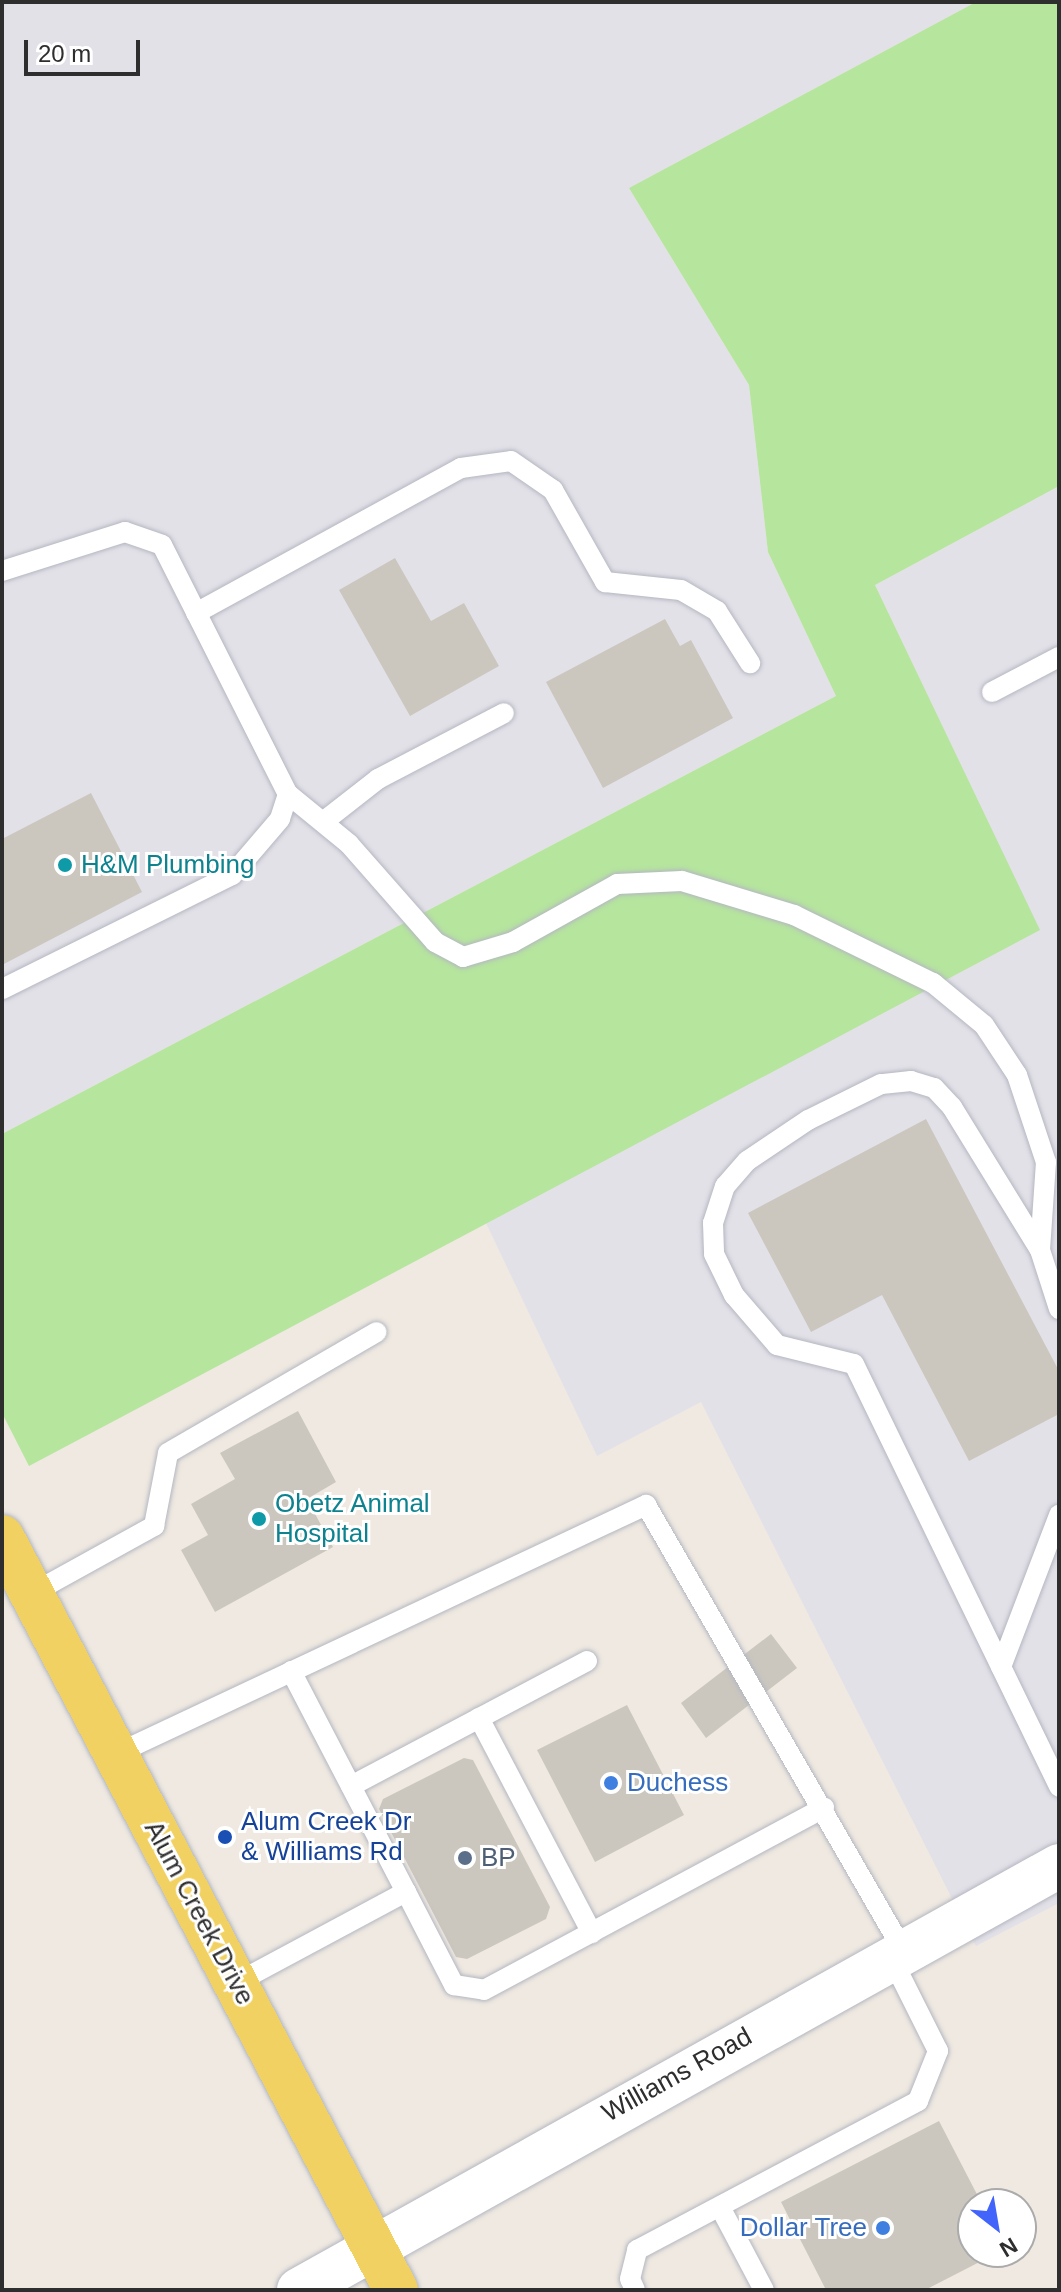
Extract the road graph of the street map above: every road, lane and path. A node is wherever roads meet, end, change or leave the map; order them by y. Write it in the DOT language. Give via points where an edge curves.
graph roads {
  1 [pos="2,571"];
  2 [pos="196,613"];
  3 [pos="1059,657"];
  4 [pos="750,663"];
  5 [pos="992,692"];
  6 [pos="504,713"];
  7 [pos="288,794"];
  8 [pos="323,822"];
  9 [pos="2,989"];
  10 [pos="1040,1250"];
  11 [pos="1059,1309"];
  12 [pos="377,1332"];
  13 [pos="1059,1515"];
  14 [pos="2,1537"];
  15 [pos="31,1594"];
  16 [pos="587,1661"];
  17 [pos="1001,1667"];
  18 [pos="291,1671"];
  19 [pos="479,1718"];
  20 [pos="116,1754"];
  21 [pos="351,1786"];
  22 [pos="1059,1787"];
  23 [pos="824,1808"];
  24 [pos="1059,1866"];
  25 [pos="406,1892"];
  26 [pos="592,1933"];
  27 [pos="897,1953"];
  28 [pos="236,1983"];
  29 [pos="720,2207"];
  30 [pos="372,2245"];
  31 [pos="299,2290"];
  32 [pos="396,2290"];
  33 [pos="635,2290"];
  34 [pos="764,2290"];
  1 -- 2 [label="lane" via="125,532 162,545"];
  2 -- 4 [label="lane" via="461,468 511,461 553,490 605,582 681,590 717,611"];
  2 -- 7 [label="lane"];
  3 -- 5 [label="lane"];
  6 -- 8 [label="lane" via="378,779"];
  7 -- 8 [label="lane"];
  7 -- 9 [label="lane" via="280,819 232,875"];
  8 -- 10 [label="lane" via="435,942 463,957 513,942 617,884 682,881 794,915 933,983 984,1025 1017,1075 1046,1162"];
  10 -- 11 [label="lane"];
  10 -- 17 [label="lane" via="952,1107 934,1088 911,1081 881,1084 808,1120 747,1161 725,1186 713,1223 714,1254 734,1295 777,1345 854,1364"];
  12 -- 15 [label="lane" via="168,1453 154,1526"];
  13 -- 17 [label="lane"];
  14 -- 15 [label="main road, Alum Creek Drive"];
  15 -- 20 [label="main road, Alum Creek Drive"];
  16 -- 19 [label="lane"];
  17 -- 22 [label="lane"];
  18 -- 20 [label="lane"];
  18 -- 21 [label="lane"];
  18 -- 23 [label="lane" via="646,1505"];
  19 -- 21 [label="lane"];
  19 -- 26 [label="lane"];
  20 -- 28 [label="main road, Alum Creek Drive"];
  21 -- 25 [label="lane"];
  23 -- 26 [label="lane"];
  23 -- 27 [label="lane"];
  24 -- 27 [label="main road, Williams Road"];
  25 -- 26 [label="lane" via="454,1985 484,1990"];
  25 -- 28 [label="lane"];
  27 -- 29 [label="lane" via="938,2051 918,2101"];
  27 -- 30 [label="main road, Williams Road"];
  28 -- 30 [label="main road, Alum Creek Drive"];
  29 -- 33 [label="lane" via="637,2250 630,2279"];
  29 -- 34 [label="lane"];
  30 -- 31 [label="main road, Williams Road"];
  30 -- 32 [label="main road, Alum Creek Drive"];
}
